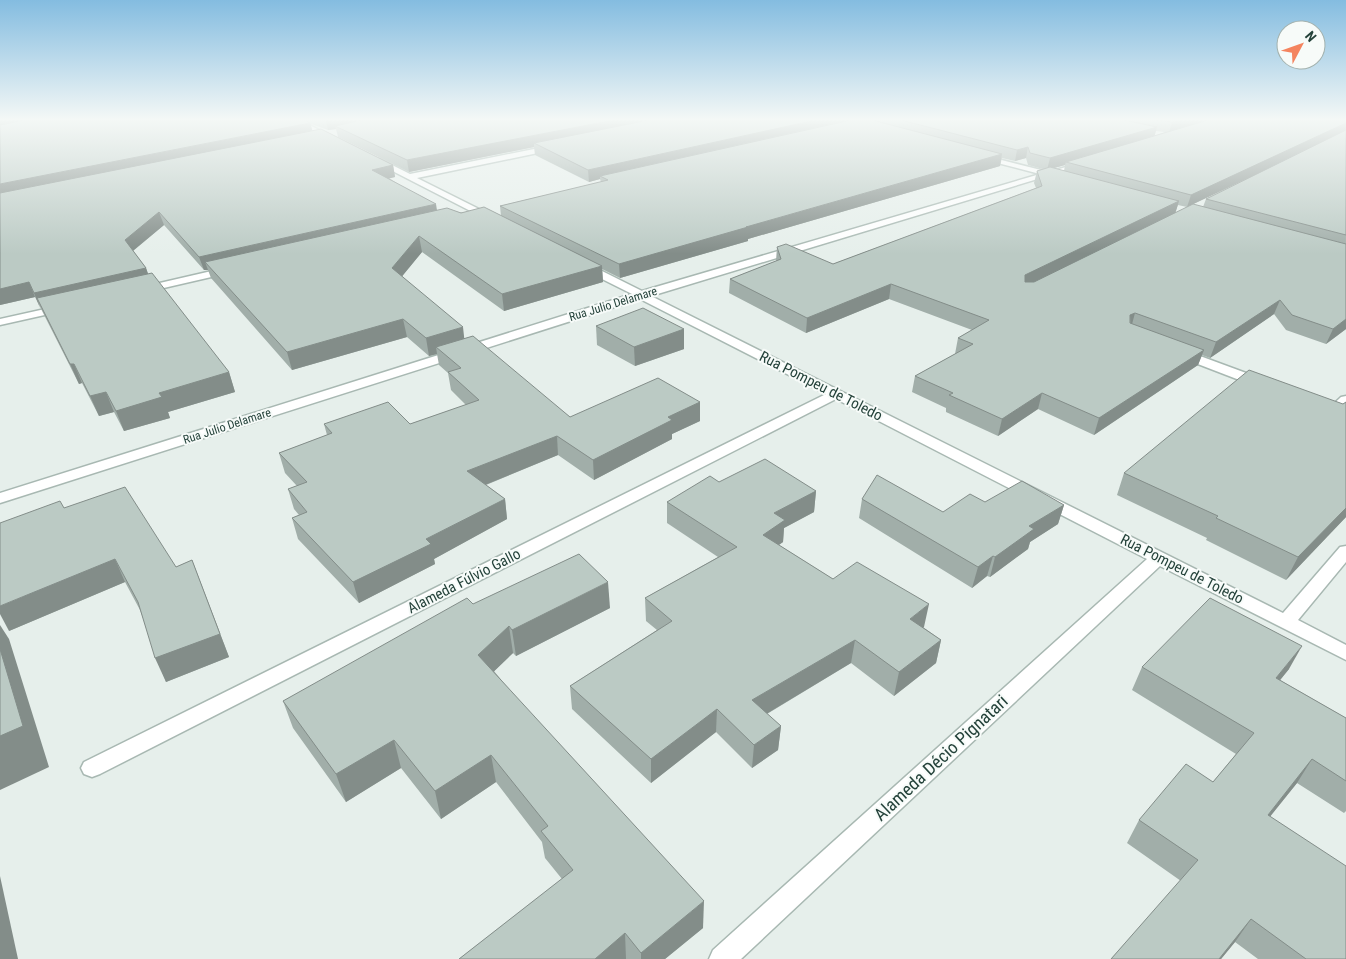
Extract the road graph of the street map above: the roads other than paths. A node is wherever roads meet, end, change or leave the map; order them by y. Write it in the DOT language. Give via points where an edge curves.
graph roads {
  1 [pos="385,165"];
  2 [pos="469,165"];
  3 [pos="1013,165"];
  4 [pos="1079,165"];
  5 [pos="1048,174"];
  6 [pos="409,177"];
  7 [pos="1067,179"];
  8 [pos="499,208"];
  9 [pos="480,213"];
  10 [pos="461,217"];
  11 [pos="506,226"];
  12 [pos="573,261"];
  13 [pos="240,268"];
  14 [pos="134,292"];
  15 [pos="641,295"];
  16 [pos="77,305"];
  17 [pos="0,322"];
  18 [pos="1167,348"];
  19 [pos="1269,386"];
  20 [pos="836,394"];
  21 [pos="1346,400"];
  22 [pos="1335,411"];
  23 [pos="0,498"];
  24 [pos="1346,551"];
  25 [pos="1159,558"];
  26 [pos="1286,622"];
  27 [pos="1346,653"];
  28 [pos="92,768"];
  29 [pos="722,959"];
  1 -- 6 [label="street"];
  2 -- 6 [label="street"];
  3 -- 5 [label="street"];
  4 -- 5 [label="street, Rua Julio Delamare"];
  5 -- 7 [label="street"];
  5 -- 15 [label="street, Rua Julio Delamare"];
  6 -- 9 [label="street"];
  8 -- 9 [label="street"];
  9 -- 10 [label="street"];
  9 -- 11 [label="street"];
  12 -- 15 [label="street, Rua Pompeu de Toledo"];
  13 -- 14 [label="street"];
  15 -- 20 [label="street, Rua Pompeu de Toledo"];
  15 -- 23 [label="street, Rua Julio Delamare"];
  16 -- 17 [label="street"];
  18 -- 19 [label="street"];
  20 -- 25 [label="street, Rua Pompeu de Toledo"];
  20 -- 28 [label="street, Alameda Fúlvio Gallo"];
  21 -- 22 [label="street"];
  24 -- 26 [label="street"];
  25 -- 26 [label="street, Rua Pompeu de Toledo"];
  25 -- 29 [label="street, Alameda Décio Pignatari"];
  26 -- 27 [label="street, Rua Pompeu de Toledo"];
}
